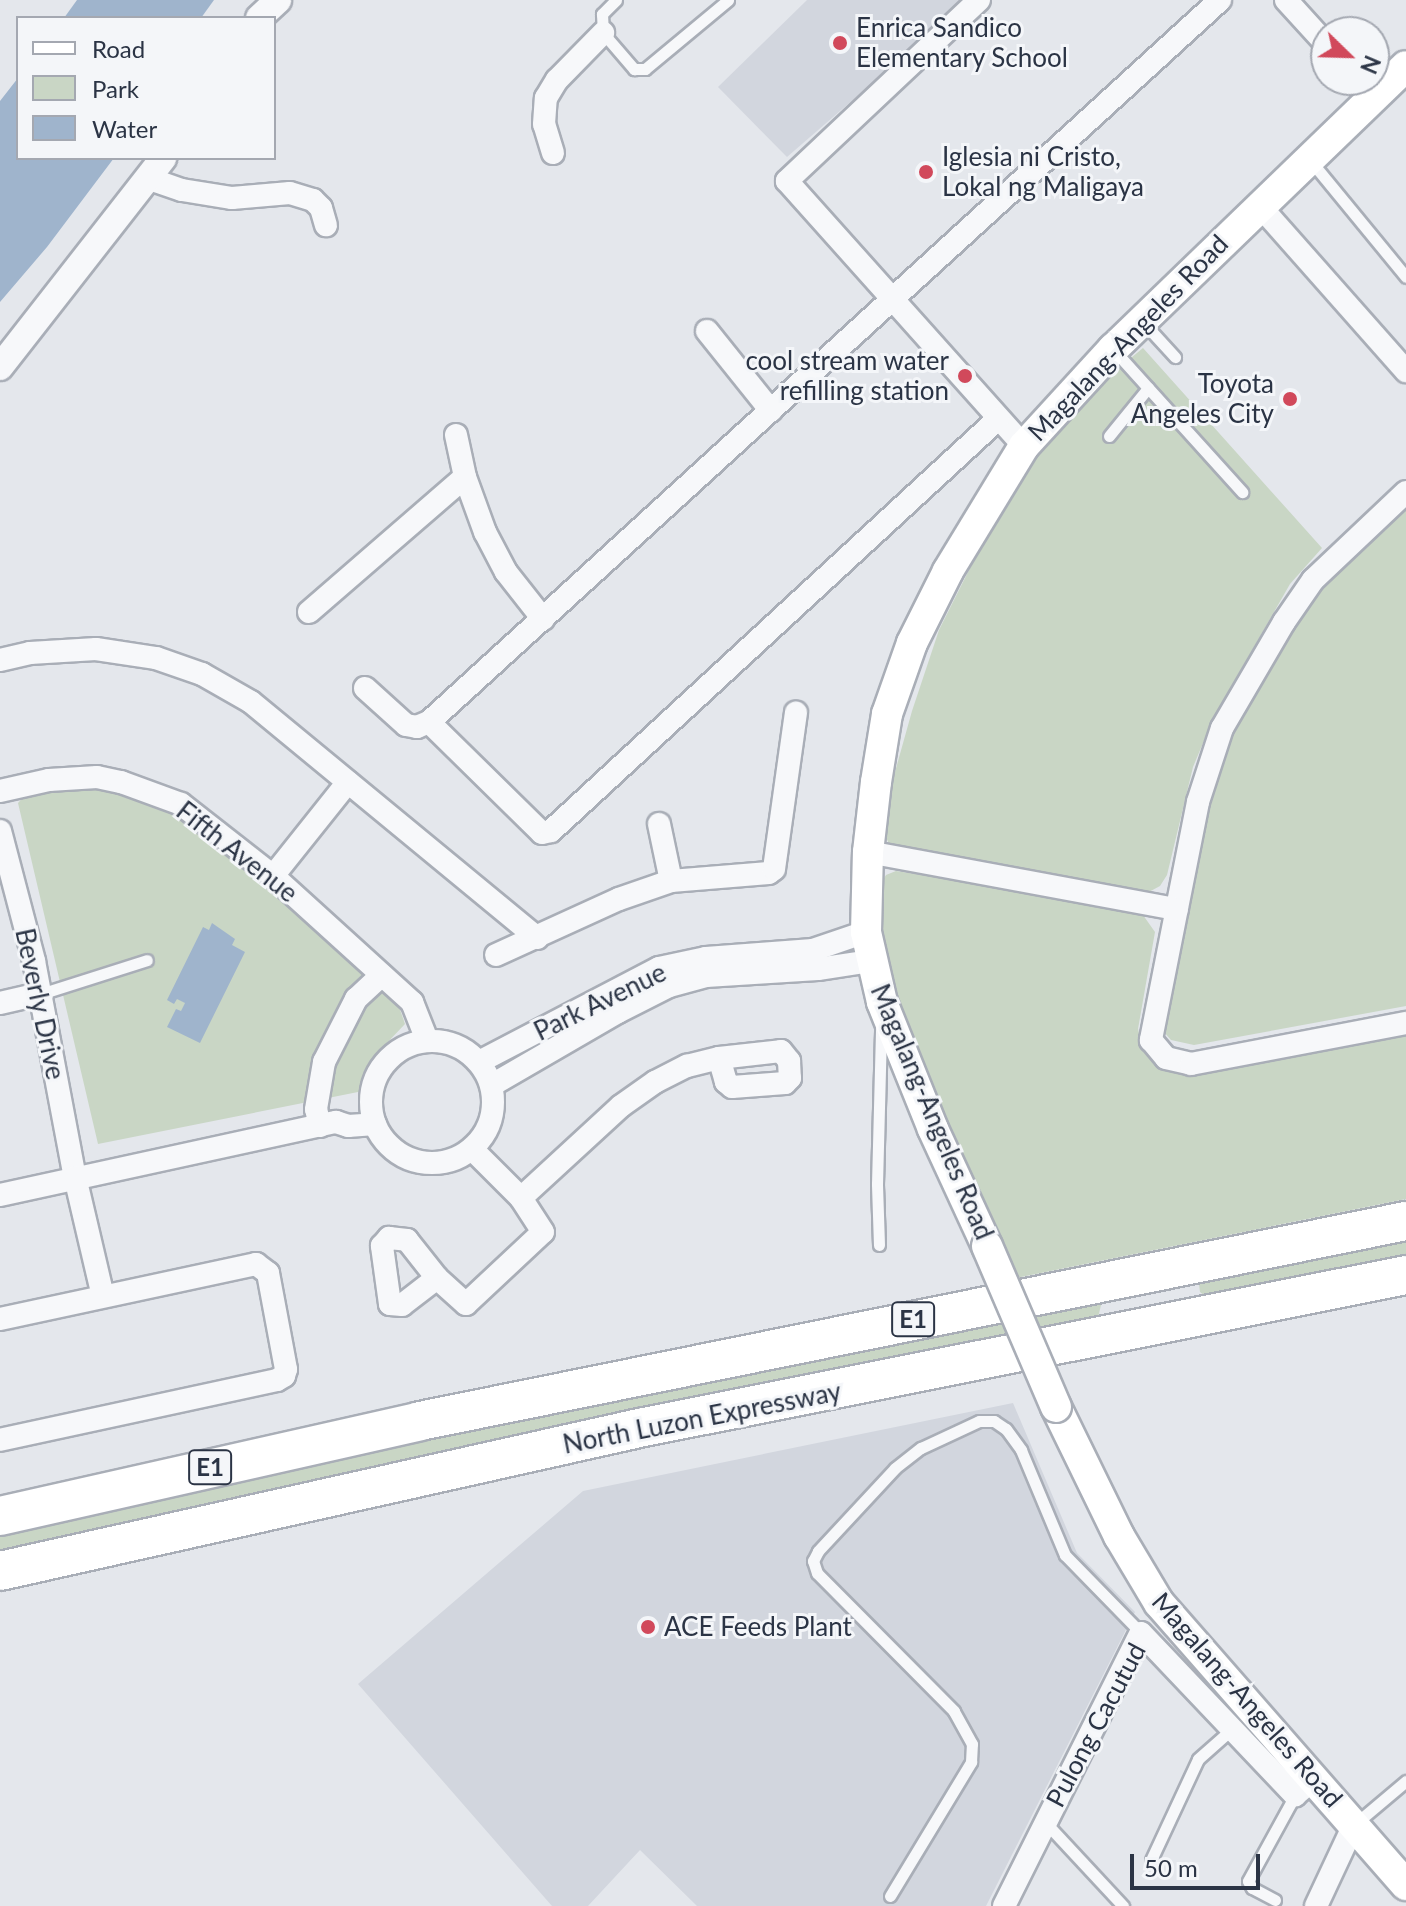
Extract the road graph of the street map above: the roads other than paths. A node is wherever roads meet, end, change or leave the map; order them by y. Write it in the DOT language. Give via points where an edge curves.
graph roads {
  1 [pos="278,0"];
  2 [pos="616,0"];
  3 [pos="728,0"];
  4 [pos="979,0"];
  5 [pos="1220,0"];
  6 [pos="1286,0"];
  7 [pos="261,16"];
  8 [pos="1310,26"];
  9 [pos="603,33"];
  10 [pos="1361,96"];
  11 [pos="553,153"];
  12 [pos="1310,159"];
  13 [pos="155,168"];
  14 [pos="1259,205"];
  15 [pos="326,225"];
  16 [pos="1403,268"];
  17 [pos="891,301"];
  18 [pos="1142,320"];
  19 [pos="707,331"];
  20 [pos="1113,349"];
  21 [pos="1175,357"];
  22 [pos="0,367"];
  23 [pos="1406,371"];
  24 [pos="1148,388"];
  25 [pos="771,411"];
  26 [pos="998,419"];
  27 [pos="456,435"];
  28 [pos="1109,436"];
  29 [pos="1024,446"];
  30 [pos="465,477"];
  31 [pos="1242,492"];
  32 [pos="1406,492"];
  33 [pos="309,612"];
  34 [pos="543,619"];
  35 [pos="0,660"];
  36 [pos="365,688"];
  37 [pos="796,713"];
  38 [pos="429,722"];
  39 [pos="348,782"];
  40 [pos="0,791"];
  41 [pos="659,824"];
  42 [pos="0,831"];
  43 [pos="868,852"];
  44 [pos="273,876"];
  45 [pos="671,881"];
  46 [pos="1177,909"];
  47 [pos="537,938"];
  48 [pos="868,946"];
  49 [pos="496,955"];
  50 [pos="147,960"];
  51 [pos="390,983"];
  52 [pos="39,994"];
  53 [pos="882,1002"];
  54 [pos="0,1003"];
  55 [pos="588,1017"];
  56 [pos="1406,1023"];
  57 [pos="419,1042"];
  58 [pos="719,1058"];
  59 [pos="479,1062"];
  60 [pos="492,1085"];
  61 [pos="373,1114"];
  62 [pos="328,1124"];
  63 [pos="472,1149"];
  64 [pos="75,1177"];
  65 [pos="0,1195"];
  66 [pos="521,1198"];
  67 [pos="1406,1221"];
  68 [pos="879,1245"];
  69 [pos="1406,1275"];
  70 [pos="437,1278"];
  71 [pos="103,1296"];
  72 [pos="1283,1298"];
  73 [pos="1406,1302"];
  74 [pos="0,1319"];
  75 [pos="0,1440"];
  76 [pos="0,1516"];
  77 [pos="0,1571"];
  78 [pos="1141,1633"];
  79 [pos="1232,1729"];
  80 [pos="1406,1781"];
  81 [pos="1305,1787"];
  82 [pos="1044,1822"];
  83 [pos="1354,1825"];
  84 [pos="1151,1860"];
  85 [pos="1406,1885"];
  86 [pos="890,1896"];
  87 [pos="1275,1900"];
  88 [pos="1004,1906"];
  89 [pos="1123,1906"];
  90 [pos="1316,1906"];
  1 -- 7 [label="street"];
  2 -- 9 [label="lane" via="602,14"];
  3 -- 9 [label="lane" via="645,69 634,69"];
  4 -- 17 [label="street" via="787,181"];
  5 -- 17 [label="street"];
  6 -- 8 [label="street"];
  9 -- 11 [label="street" via="546,98 544,124"];
  10 -- 12 [label="main road, Magalang-Angeles Road"];
  12 -- 14 [label="main road, Magalang-Angeles Road"];
  12 -- 16 [label="lane"];
  13 -- 15 [label="street" via="182,190 232,198 290,193 313,200"];
  13 -- 22 [label="street"];
  14 -- 18 [label="main road, Magalang-Angeles Road"];
  14 -- 23 [label="street"];
  17 -- 25 [label="street"];
  17 -- 26 [label="street"];
  18 -- 20 [label="main road, Magalang-Angeles Road"];
  18 -- 21 [label="lane"];
  19 -- 25 [label="street"];
  20 -- 24 [label="lane"];
  20 -- 29 [label="main road, Magalang-Angeles Road"];
  24 -- 28 [label="lane"];
  24 -- 31 [label="lane"];
  25 -- 34 [label="street"];
  26 -- 29 [label="street"];
  26 -- 38 [label="street" via="551,831 542,833"];
  27 -- 30 [label="street"];
  29 -- 43 [label="main road, Magalang-Angeles Road" via="948,571 912,643 887,714"];
  30 -- 33 [label="street"];
  30 -- 34 [label="street" via="501,563"];
  32 -- 46 [label="street" via="1313,580 1222,728 1198,802"];
  34 -- 38 [label="street"];
  35 -- 39 [label="street" via="96,649 156,658 202,674 251,702"];
  36 -- 38 [label="street" via="406,725"];
  37 -- 45 [label="street" via="774,869"];
  39 -- 44 [label="street"];
  39 -- 47 [label="street"];
  40 -- 44 [label="street, Fifth Avenue" via="49,780 97,777 121,782 181,804"];
  41 -- 45 [label="street"];
  42 -- 52 [label="street, Beverly Drive"];
  43 -- 46 [label="street"];
  43 -- 48 [label="main road, Magalang-Angeles Road"];
  44 -- 51 [label="street, Fifth Avenue"];
  45 -- 47 [label="street"];
  46 -- 56 [label="street" via="1151,1040 1166,1058 1191,1064"];
  47 -- 49 [label="street"];
  48 -- 53 [label="main road, Magalang-Angeles Road"];
  48 -- 55 [label="street, Park Avenue" via="818,969 664,977"];
  50 -- 52 [label="lane"];
  51 -- 57 [label="street"];
  51 -- 62 [label="street" via="356,999 324,1062 316,1109"];
  52 -- 54 [label="street"];
  52 -- 64 [label="street, Beverly Drive"];
  53 -- 68 [label="lane"];
  53 -- 81 [label="main road, Magalang-Angeles Road, bridge" via="1056,1407 1119,1536 1159,1603"];
  55 -- 59 [label="street, Park Avenue"];
  55 -- 60 [label="street, Park Avenue"];
  57 -- 59 [label="street" via="463,1049"];
  57 -- 61 [label="street" via="388,1059 377,1076"];
  58 -- 66 [label="street" via="687,1066 621,1106"];
  59 -- 60 [label="street"];
  60 -- 63 [label="street" via="491,1120"];
  61 -- 62 [label="street" via="348,1126"];
  61 -- 63 [label="street" via="389,1146 421,1163 439,1164"];
  62 -- 64 [label="street"];
  63 -- 66 [label="street"];
  64 -- 65 [label="street"];
  64 -- 71 [label="street, Beverly Drive"];
  66 -- 70 [label="street" via="542,1227 541,1237 466,1304"];
  67 -- 76 [label="highway, North Luzon Expressway / E1" via="420,1421"];
  69 -- 72 [label="highway, North Luzon Expressway / E1"];
  71 -- 74 [label="street"];
  71 -- 75 [label="street" via="262,1266 268,1273 284,1376"];
  72 -- 73 [label="highway"];
  72 -- 77 [label="highway, North Luzon Expressway / E1" via="639,1428"];
  78 -- 79 [label="street, Pulong Cacutud"];
  78 -- 82 [label="street, Pulong Cacutud"];
  78 -- 86 [label="lane" via="1065,1555 1021,1450 1006,1429 994,1421 979,1421 921,1448 895,1468 813,1561 826,1584 954,1711 972,1744 971,1762"];
  79 -- 81 [label="street, Pulong Cacutud"];
  79 -- 84 [label="lane" via="1198,1759"];
  80 -- 83 [label="lane"];
  81 -- 83 [label="main road, Magalang-Angeles Road"];
  81 -- 87 [label="lane" via="1248,1881"];
  82 -- 88 [label="street, Pulong Cacutud"];
  82 -- 89 [label="lane"];
  83 -- 85 [label="main road, Magalang-Angeles Road"];
  83 -- 90 [label="street"];
}
